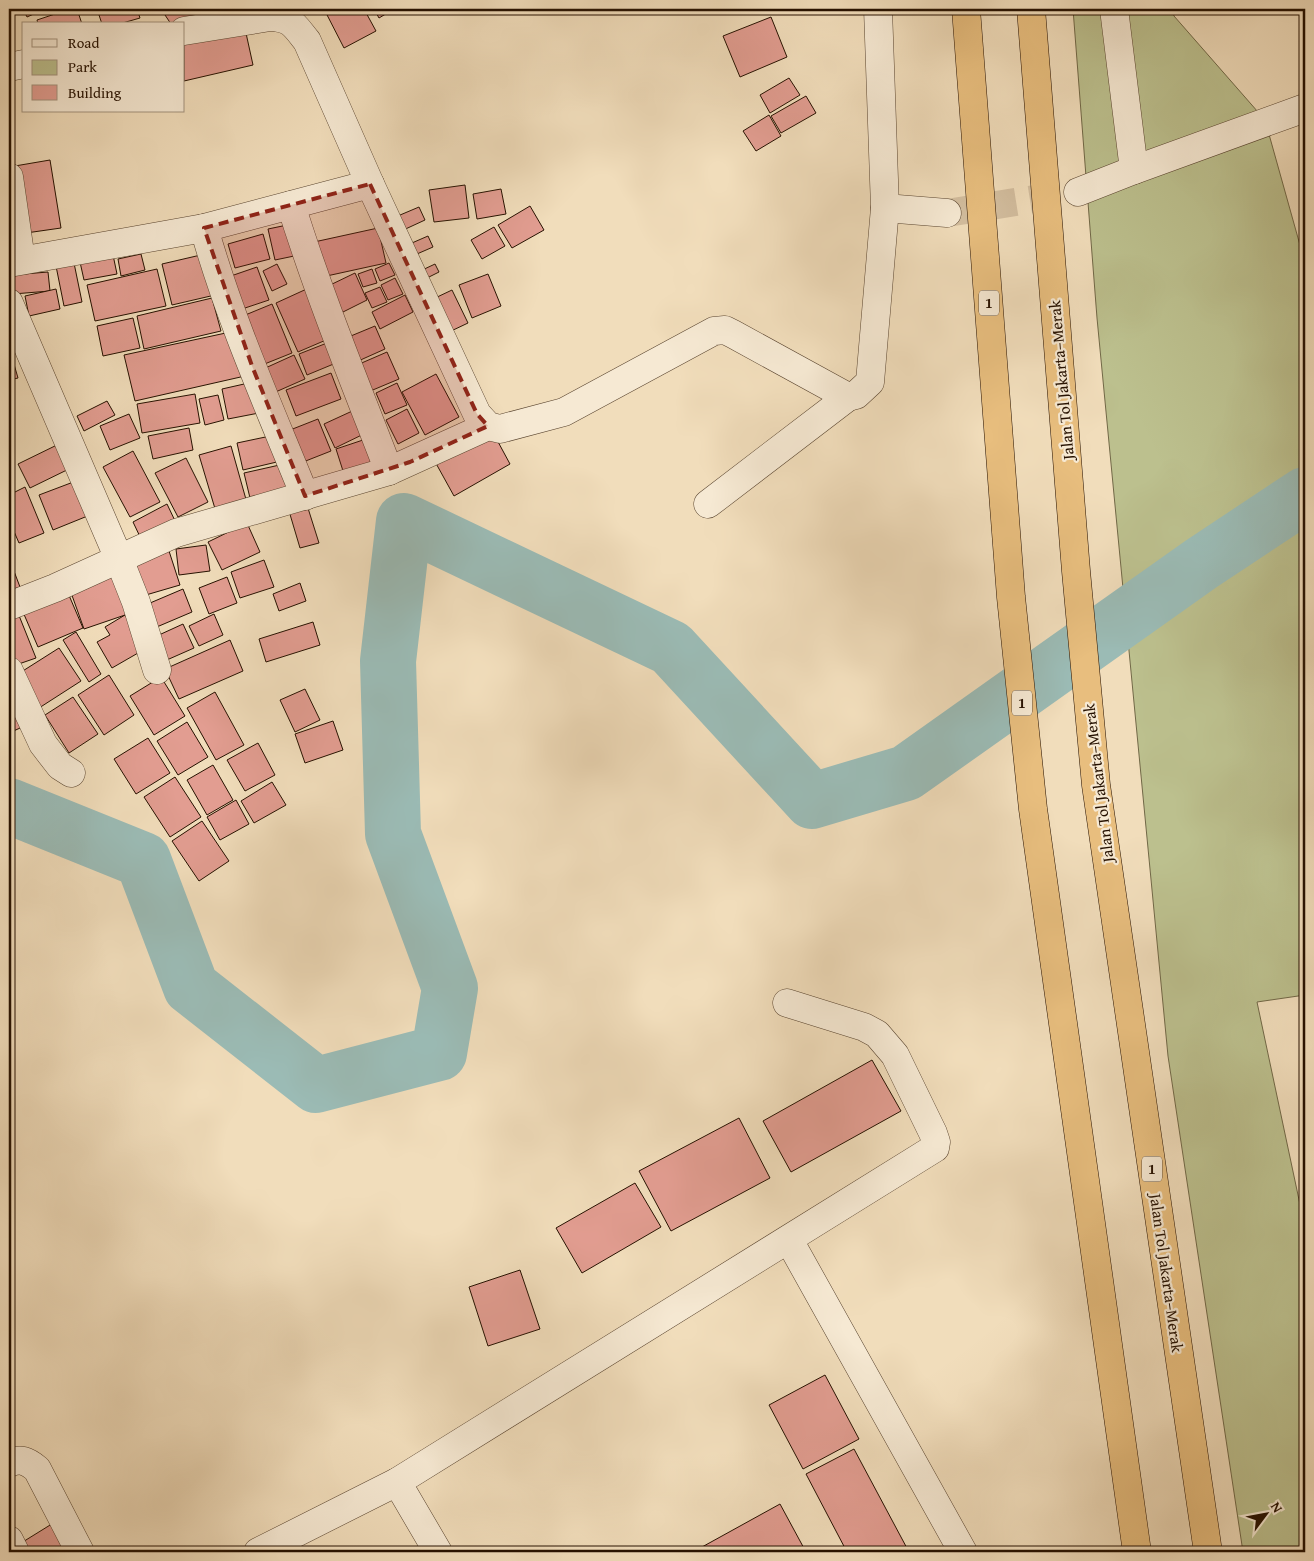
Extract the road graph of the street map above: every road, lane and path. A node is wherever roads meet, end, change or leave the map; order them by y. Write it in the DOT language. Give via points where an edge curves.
graph roads {
  1 [pos="878,9"];
  2 [pos="966,9"];
  3 [pos="1031,9"];
  4 [pos="1114,9"];
  5 [pos="185,31"];
  6 [pos="1305,108"];
  7 [pos="1134,170"];
  8 [pos="9,177"];
  9 [pos="370,184"];
  10 [pos="1078,192"];
  11 [pos="291,205"];
  12 [pos="885,208"];
  13 [pos="947,213"];
  14 [pos="204,228"];
  15 [pos="15,261"];
  16 [pos="9,303"];
  17 [pos="848,397"];
  18 [pos="488,426"];
  19 [pos="389,471"];
  20 [pos="305,496"];
  21 [pos="708,504"];
  22 [pos="119,559"];
  23 [pos="9,606"];
  24 [pos="157,670"];
  25 [pos="9,671"];
  26 [pos="71,773"];
  27 [pos="787,1003"];
  28 [pos="789,1240"];
  29 [pos="9,1463"];
  30 [pos="397,1482"];
  31 [pos="9,1540"];
  32 [pos="15,1552"];
  33 [pos="80,1552"];
  34 [pos="258,1552"];
  35 [pos="438,1552"];
  36 [pos="963,1552"];
  37 [pos="1137,1552"];
  38 [pos="1208,1552"];
  1 -- 12 [label="street"];
  2 -- 37 [label="highway, 1" via="1011,597 1033,809"];
  3 -- 38 [label="highway, Jalan Tol Jakarta–Merak / 1" via="1096,785"];
  4 -- 7 [label="street"];
  5 -- 9 [label="street" via="270,17 284,17 292,23 307,40"];
  6 -- 7 [label="street"];
  7 -- 10 [label="street"];
  8 -- 15 [label="street"];
  9 -- 11 [label="street"];
  9 -- 18 [label="street" via="477,414"];
  11 -- 14 [label="street"];
  11 -- 19 [label="street" via="334,329"];
  12 -- 13 [label="street"];
  12 -- 17 [label="street" via="870,382 856,395"];
  14 -- 15 [label="street"];
  14 -- 20 [label="street" via="252,366"];
  16 -- 22 [label="street"];
  17 -- 18 [label="street" via="725,330 714,331 564,412 500,429"];
  17 -- 21 [label="street"];
  18 -- 19 [label="street"];
  19 -- 20 [label="street"];
  20 -- 22 [label="street" via="176,533"];
  22 -- 23 [label="street"];
  22 -- 24 [label="street"];
  25 -- 26 [label="street" via="43,744 60,766"];
  27 -- 28 [label="street" via="877,1034 895,1055 936,1142 928,1154"];
  28 -- 30 [label="street"];
  28 -- 36 [label="street"];
  29 -- 33 [label="street" via="20,1460 37,1469"];
  30 -- 34 [label="street"];
  30 -- 35 [label="street"];
  31 -- 32 [label="street"];
}
